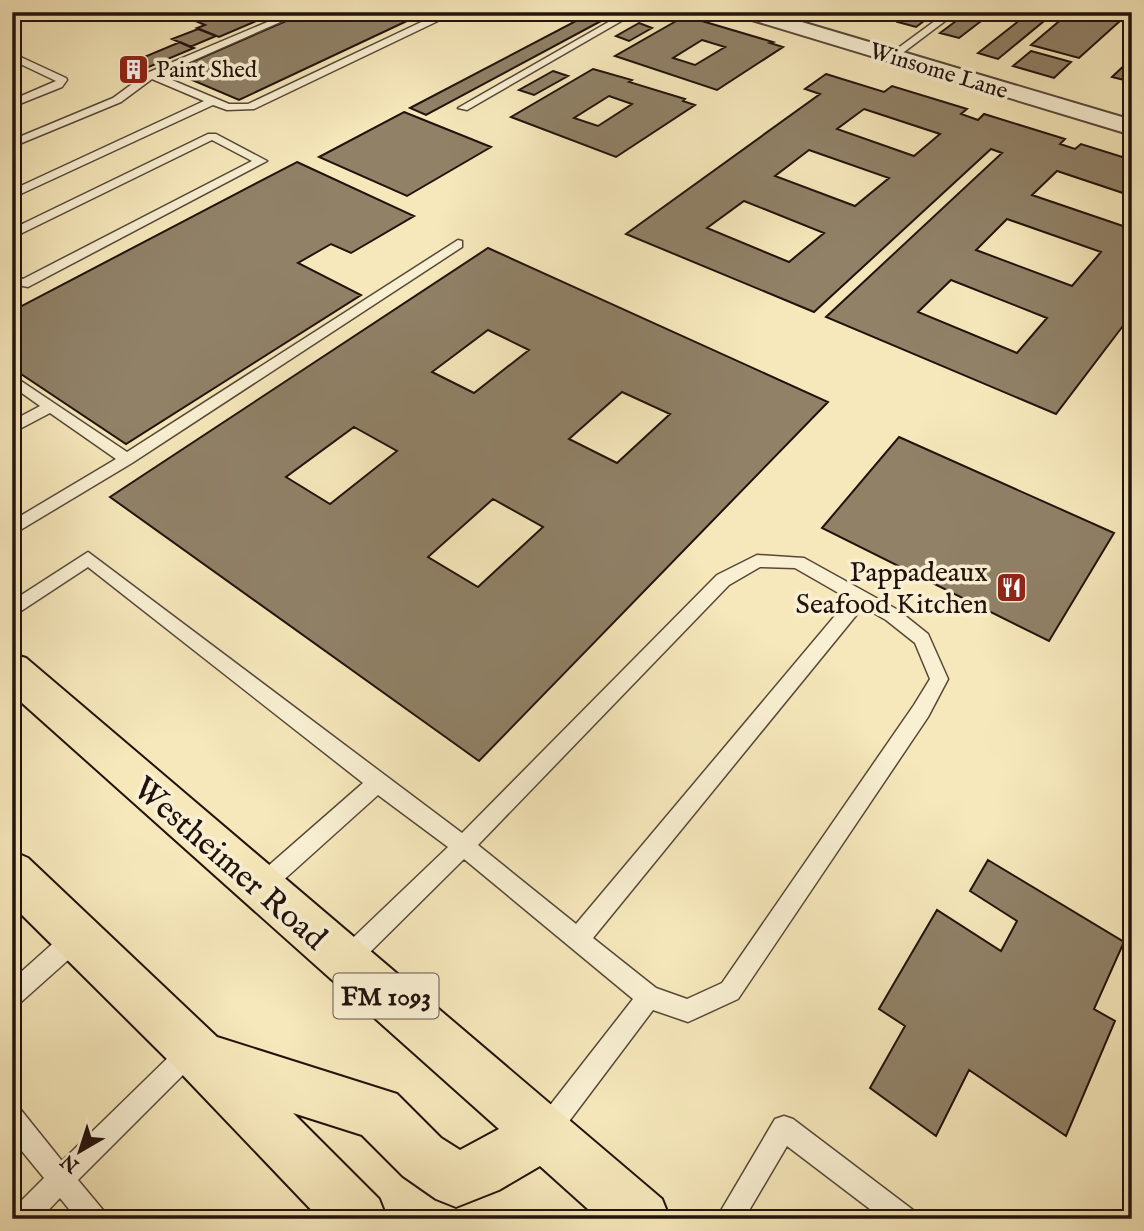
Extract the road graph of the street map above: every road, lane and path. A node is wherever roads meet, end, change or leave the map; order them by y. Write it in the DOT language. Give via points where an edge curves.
graph roads {
  1 [pos="299,12"];
  2 [pos="460,12"];
  3 [pos="633,12"];
  4 [pos="746,12"];
  5 [pos="953,12"];
  6 [pos="12,56"];
  7 [pos="893,56"];
  8 [pos="152,75"];
  9 [pos="213,101"];
  10 [pos="12,104"];
  11 [pos="463,108"];
  12 [pos="1132,128"];
  13 [pos="12,144"];
  14 [pos="12,195"];
  15 [pos="12,234"];
  16 [pos="458,244"];
  17 [pos="12,279"];
  18 [pos="12,379"];
  19 [pos="51,406"];
  20 [pos="12,428"];
  21 [pos="127,458"];
  22 [pos="12,530"];
  23 [pos="860,598"];
  24 [pos="12,610"];
  25 [pos="12,670"];
  26 [pos="377,783"];
  27 [pos="463,846"];
  28 [pos="12,873"];
  29 [pos="260,887"];
  30 [pos="77,937"];
  31 [pos="577,940"];
  32 [pos="345,961"];
  33 [pos="12,995"];
  34 [pos="649,997"];
  35 [pos="197,1053"];
  36 [pos="12,1119"];
  37 [pos="544,1134"];
  38 [pos="62,1178"];
  39 [pos="21,1219"];
  40 [pos="94,1219"];
  41 [pos="359,1219"];
  42 [pos="642,1219"];
  43 [pos="729,1219"];
  44 [pos="904,1219"];
  1 -- 8 [label="lane"];
  2 -- 9 [label="lane" via="437,18 250,107 227,107"];
  3 -- 11 [label="lane"];
  4 -- 7 [label="street, Winsome Lane"];
  5 -- 7 [label="lane"];
  6 -- 10 [label="lane" via="62,80"];
  7 -- 12 [label="street, Winsome Lane"];
  8 -- 9 [label="lane"];
  8 -- 13 [label="lane" via="117,100"];
  9 -- 14 [label="lane"];
  15 -- 17 [label="lane" via="212,136 261,160 23,284"];
  16 -- 21 [label="lane"];
  18 -- 19 [label="lane"];
  19 -- 20 [label="lane"];
  19 -- 21 [label="lane"];
  21 -- 22 [label="lane"];
  23 -- 27 [label="lane" via="798,562 757,561 723,580"];
  23 -- 31 [label="lane"];
  23 -- 34 [label="lane" via="922,639 939,679 730,991 688,1011"];
  24 -- 26 [label="lane" via="88,558"];
  25 -- 29 [label="main road, Westheimer Road / FM 1093"];
  26 -- 27 [label="lane"];
  26 -- 29 [label="lane"];
  27 -- 31 [label="lane"];
  27 -- 32 [label="lane"];
  28 -- 30 [label="main road"];
  29 -- 32 [label="main road, Westheimer Road / FM 1093"];
  30 -- 33 [label="lane"];
  30 -- 35 [label="main road"];
  31 -- 34 [label="lane"];
  32 -- 37 [label="main road, Westheimer Road / FM 1093"];
  34 -- 37 [label="lane"];
  35 -- 37 [label="main road" via="377,1113 422,1157 456,1179"];
  35 -- 38 [label="lane"];
  35 -- 41 [label="main road"];
  36 -- 38 [label="lane"];
  37 -- 42 [label="main road, Westheimer Road / FM 1093"];
  38 -- 39 [label="lane"];
  38 -- 40 [label="lane"];
  43 -- 44 [label="lane" via="784,1128"];
}
